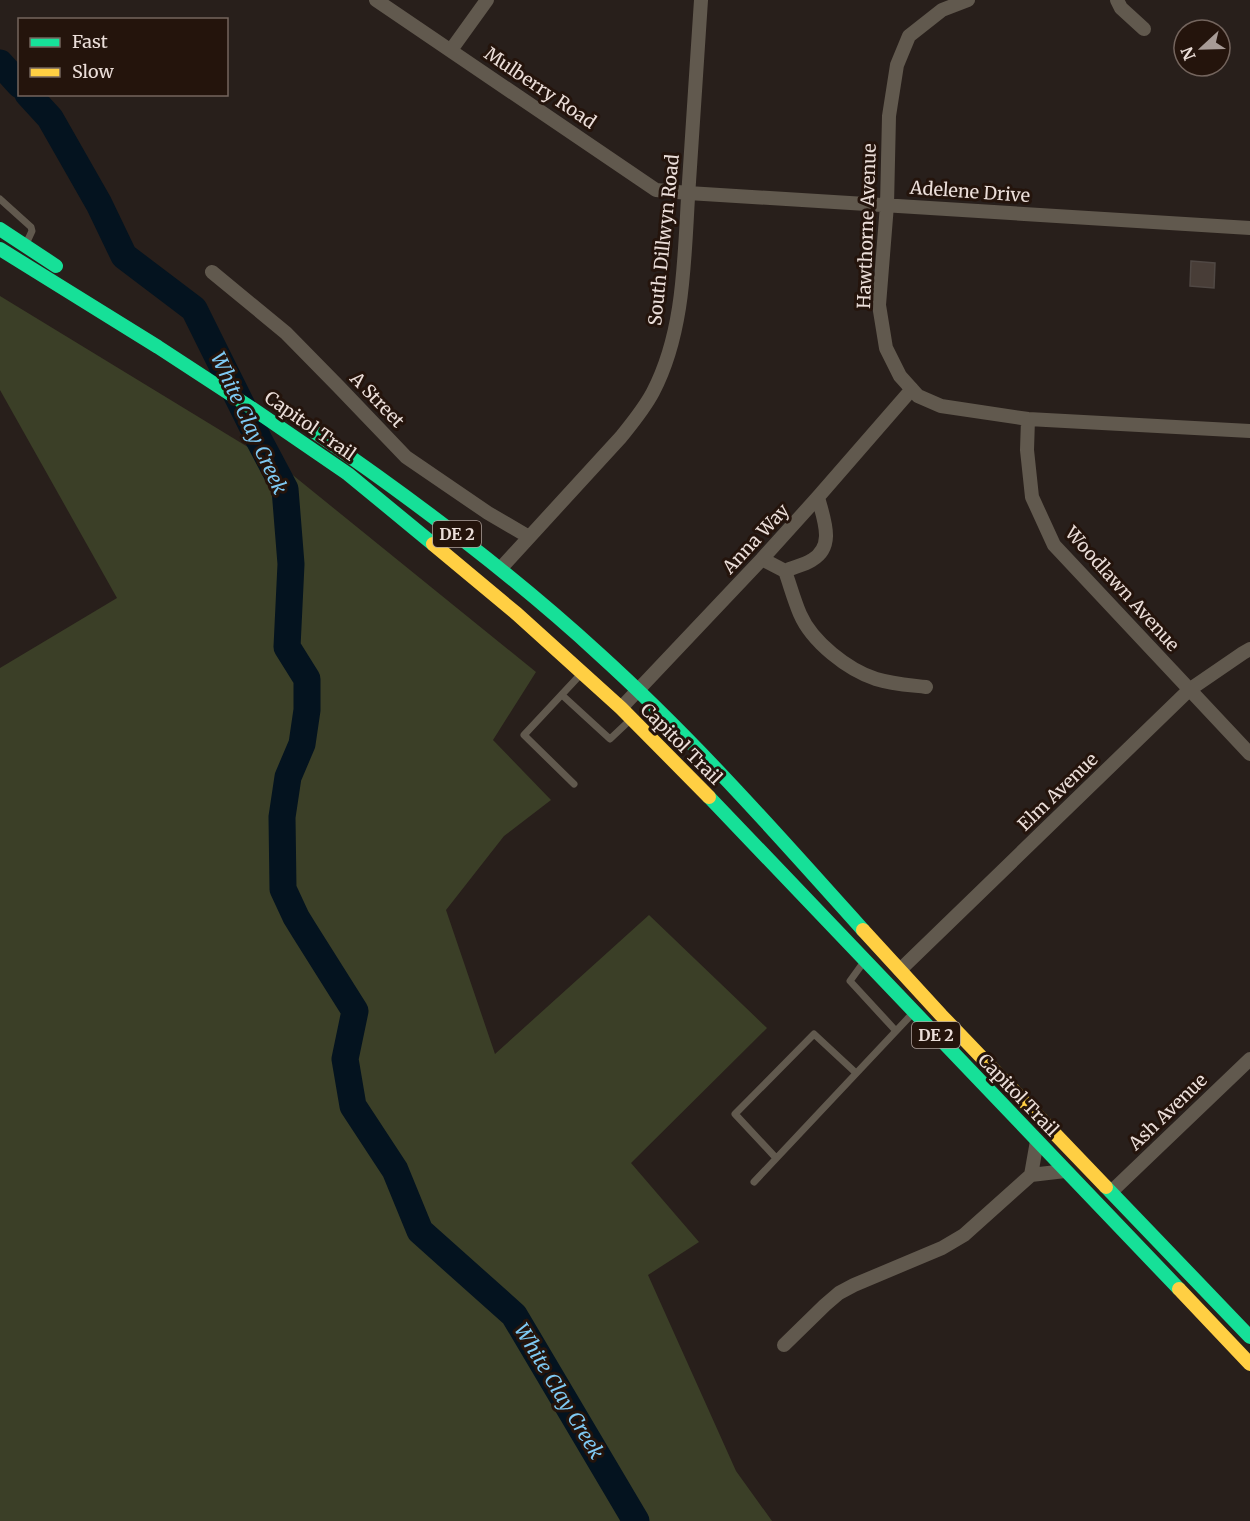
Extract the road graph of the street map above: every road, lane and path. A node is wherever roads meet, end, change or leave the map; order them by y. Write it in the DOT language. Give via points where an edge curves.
graph roads {
  1 [pos="376,0"];
  2 [pos="487,0"];
  3 [pos="701,0"];
  4 [pos="968,0"];
  5 [pos="1117,0"];
  6 [pos="1144,29"];
  7 [pos="451,50"];
  8 [pos="688,193"];
  9 [pos="0,199"];
  10 [pos="887,205"];
  11 [pos="1250,228"];
  12 [pos="0,229"];
  13 [pos="25,246"];
  14 [pos="0,249"];
  15 [pos="65,272"];
  16 [pos="212,272"];
  17 [pos="912,389"];
  18 [pos="1028,419"];
  19 [pos="309,429"];
  20 [pos="1250,431"];
  21 [pos="818,497"];
  22 [pos="529,537"];
  23 [pos="762,559"];
  24 [pos="501,568"];
  25 [pos="785,571"];
  26 [pos="1250,649"];
  27 [pos="582,673"];
  28 [pos="926,687"];
  29 [pos="638,690"];
  30 [pos="1189,690"];
  31 [pos="562,695"];
  32 [pos="621,708"];
  33 [pos="631,719"];
  34 [pos="1250,754"];
  35 [pos="574,784"];
  36 [pos="865,960"];
  37 [pos="900,970"];
  38 [pos="914,1012"];
  39 [pos="896,1031"];
  40 [pos="1250,1059"];
  41 [pos="856,1073"];
  42 [pos="1037,1141"];
  43 [pos="776,1158"];
  44 [pos="1065,1171"];
  45 [pos="1031,1174"];
  46 [pos="754,1182"];
  47 [pos="1111,1192"];
  48 [pos="1250,1337"];
  49 [pos="784,1345"];
  50 [pos="1250,1364"];
  1 -- 7 [label="street, Mulberry Road"];
  2 -- 7 [label="street"];
  3 -- 8 [label="street, South Dillwyn Road"];
  4 -- 10 [label="street, Hawthorne Avenue" via="942,10 909,36 897,64 889,116"];
  5 -- 6 [label="street" via="1120,8"];
  7 -- 8 [label="street, Mulberry Road" via="656,190"];
  8 -- 10 [label="street, Adelene Drive"];
  8 -- 22 [label="street, South Dillwyn Road" via="678,310 673,337 653,391 621,437"];
  9 -- 13 [label="lane" via="31,227"];
  10 -- 11 [label="street, Adelene Drive"];
  10 -- 17 [label="street, Hawthorne Avenue" via="879,304 886,348 900,376"];
  12 -- 13 [label="main road"];
  13 -- 15 [label="main road"];
  14 -- 27 [label="main road, Capitol Trail / DE 2" via="158,347 348,474"];
  16 -- 22 [label="street, A Street" via="286,333 406,457"];
  17 -- 18 [label="street, Hawthorne Avenue" via="918,396 941,406"];
  17 -- 21 [label="street, Anna Way"];
  18 -- 20 [label="street, Hawthorne Avenue"];
  18 -- 30 [label="street, Woodlawn Avenue" via="1032,497 1054,545"];
  19 -- 24 [label="main road, Capitol Trail / DE 2"];
  21 -- 23 [label="street, Anna Way"];
  21 -- 25 [label="street" via="826,526 824,548 810,561"];
  22 -- 24 [label="street, South Dillwyn Road"];
  23 -- 25 [label="street"];
  23 -- 29 [label="street, Anna Way"];
  24 -- 29 [label="main road, Capitol Trail / DE 2"];
  25 -- 28 [label="street" via="801,616 831,652 875,679"];
  26 -- 30 [label="street, Elm Avenue"];
  27 -- 31 [label="lane"];
  27 -- 32 [label="main road, Capitol Trail / DE 2"];
  29 -- 32 [label="street, Anna Way"];
  29 -- 37 [label="main road, Capitol Trail / DE 2" via="751,806"];
  30 -- 34 [label="street, Woodlawn Avenue"];
  30 -- 37 [label="street, Elm Avenue"];
  31 -- 33 [label="lane" via="610,739"];
  31 -- 35 [label="lane" via="524,735"];
  32 -- 33 [label="main road, Capitol Trail / DE 2"];
  33 -- 36 [label="main road, Capitol Trail / DE 2"];
  36 -- 38 [label="main road, Capitol Trail / DE 2"];
  36 -- 39 [label="lane" via="850,981"];
  37 -- 47 [label="main road, Capitol Trail / DE 2"];
  38 -- 39 [label="lane"];
  38 -- 42 [label="main road, Capitol Trail / DE 2"];
  39 -- 41 [label="lane"];
  40 -- 47 [label="street, Ash Avenue"];
  41 -- 43 [label="lane"];
  41 -- 43 [label="lane" via="814,1034 735,1114"];
  42 -- 44 [label="main road, Capitol Trail / DE 2"];
  42 -- 45 [label="street"];
  43 -- 46 [label="lane"];
  44 -- 45 [label="street"];
  44 -- 50 [label="main road, Capitol Trail / DE 2"];
  45 -- 49 [label="street" via="964,1235 839,1293"];
  47 -- 48 [label="main road, Capitol Trail / DE 2"];
}
